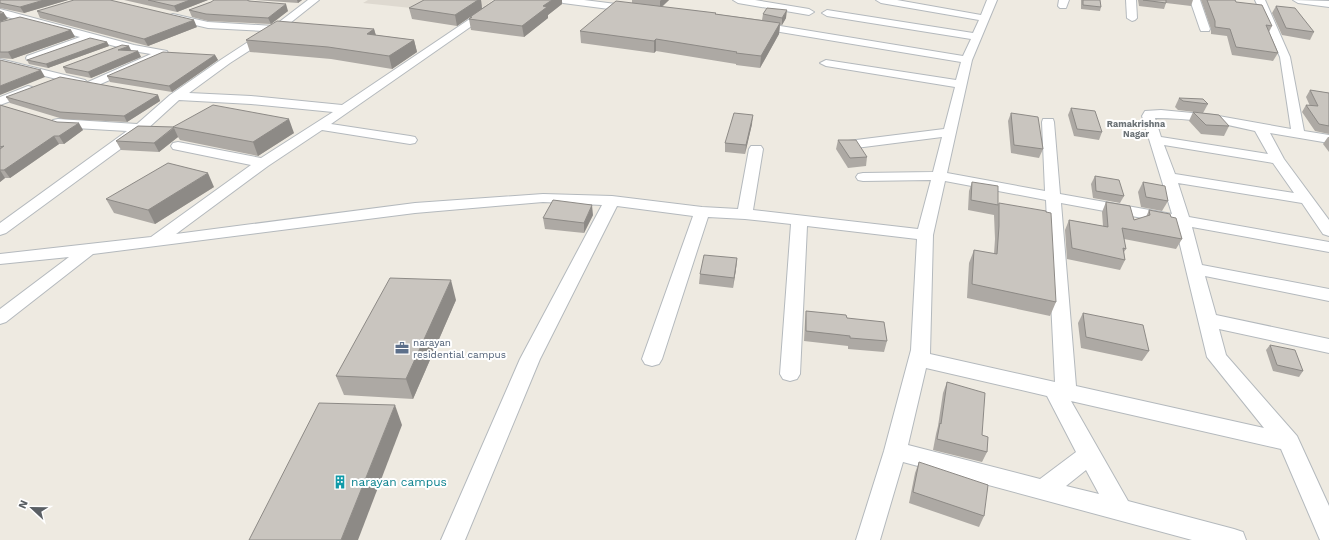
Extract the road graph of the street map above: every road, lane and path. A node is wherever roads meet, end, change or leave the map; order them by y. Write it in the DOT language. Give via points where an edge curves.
graph roads {
  1 [pos="504,0"];
  2 [pos="563,0"];
  3 [pos="738,0"];
  4 [pos="881,0"];
  5 [pos="992,0"];
  6 [pos="1131,0"];
  7 [pos="1195,0"];
  8 [pos="1260,0"];
  9 [pos="1298,0"];
  10 [pos="590,1"];
  11 [pos="763,2"];
  12 [pos="309,4"];
  13 [pos="1329,4"];
  14 [pos="289,6"];
  15 [pos="643,10"];
  16 [pos="0,12"];
  17 [pos="190,13"];
  18 [pos="827,13"];
  19 [pos="39,14"];
  20 [pos="162,14"];
  21 [pos="24,18"];
  22 [pos="176,18"];
  23 [pos="984,18"];
  24 [pos="1132,18"];
  25 [pos="6,24"];
  26 [pos="746,24"];
  27 [pos="276,29"];
  28 [pos="1206,29"];
  29 [pos="792,31"];
  30 [pos="90,37"];
  31 [pos="977,37"];
  32 [pos="124,46"];
  33 [pos="110,51"];
  34 [pos="218,56"];
  35 [pos="233,56"];
  36 [pos="967,60"];
  37 [pos="0,62"];
  38 [pos="826,62"];
  39 [pos="69,66"];
  40 [pos="9,69"];
  41 [pos="48,74"];
  42 [pos="62,77"];
  43 [pos="92,84"];
  44 [pos="961,84"];
  45 [pos="110,88"];
  46 [pos="159,96"];
  47 [pos="175,97"];
  48 [pos="0,101"];
  49 [pos="0,106"];
  50 [pos="345,109"];
  51 [pos="14,110"];
  52 [pos="48,120"];
  53 [pos="1048,122"];
  54 [pos="320,126"];
  55 [pos="140,128"];
  56 [pos="1260,128"];
  57 [pos="949,132"];
  58 [pos="1298,134"];
  59 [pos="1329,139"];
  60 [pos="410,140"];
  61 [pos="1155,140"];
  62 [pos="848,145"];
  63 [pos="178,146"];
  64 [pos="756,149"];
  65 [pos="1278,160"];
  66 [pos="263,163"];
  67 [pos="939,176"];
  68 [pos="863,177"];
  69 [pos="1169,177"];
  70 [pos="1054,197"];
  71 [pos="1308,200"];
  72 [pos="612,201"];
  73 [pos="702,212"];
  74 [pos="745,214"];
  75 [pos="1182,220"];
  76 [pos="799,222"];
  77 [pos="0,230"];
  78 [pos="1329,231"];
  79 [pos="925,235"];
  80 [pos="155,241"];
  81 [pos="1329,247"];
  82 [pos="88,250"];
  83 [pos="0,259"];
  84 [pos="1194,269"];
  85 [pos="1329,295"];
  86 [pos="0,318"];
  87 [pos="1207,320"];
  88 [pos="1329,346"];
  89 [pos="652,359"];
  90 [pos="918,359"];
  91 [pos="790,374"];
  92 [pos="1060,391"];
  93 [pos="1289,442"];
  94 [pos="895,452"];
  95 [pos="1089,455"];
  96 [pos="1043,490"];
  97 [pos="1120,510"];
  98 [pos="1329,533"];
  99 [pos="453,540"];
  100 [pos="868,540"];
  101 [pos="1234,540"];
  1 -- 50 [label="street"];
  2 -- 10 [label="street"];
  3 -- 11 [label="street"];
  4 -- 23 [label="street"];
  5 -- 23 [label="street"];
  6 -- 24 [label="street"];
  7 -- 28 [label="street"];
  8 -- 58 [label="street" via="1285,57"];
  9 -- 13 [label="street"];
  10 -- 15 [label="street"];
  11 -- 29 [label="street" via="810,12"];
  12 -- 14 [label="street"];
  12 -- 27 [label="street"];
  16 -- 21 [label="street"];
  17 -- 22 [label="street"];
  18 -- 31 [label="street"];
  19 -- 21 [label="street"];
  20 -- 22 [label="street"];
  21 -- 25 [label="street"];
  21 -- 30 [label="street"];
  22 -- 27 [label="street" via="208,25"];
  23 -- 31 [label="street"];
  26 -- 29 [label="street"];
  27 -- 35 [label="street"];
  29 -- 36 [label="street"];
  30 -- 32 [label="street"];
  30 -- 40 [label="street"];
  31 -- 36 [label="street"];
  32 -- 33 [label="street"];
  32 -- 43 [label="street" via="167,54"];
  34 -- 35 [label="street"];
  35 -- 47 [label="street"];
  36 -- 44 [label="street"];
  37 -- 40 [label="street"];
  38 -- 44 [label="street"];
  39 -- 41 [label="street"];
  40 -- 41 [label="street" via="25,69"];
  41 -- 42 [label="street"];
  42 -- 43 [label="street"];
  42 -- 48 [label="street"];
  43 -- 45 [label="street"];
  44 -- 57 [label="street"];
  46 -- 47 [label="street"];
  47 -- 50 [label="street" via="251,100"];
  47 -- 55 [label="street"];
  49 -- 51 [label="street"];
  50 -- 54 [label="street"];
  52 -- 55 [label="street" via="62,124"];
  53 -- 70 [label="street"];
  54 -- 60 [label="street"];
  54 -- 66 [label="street"];
  55 -- 77 [label="street"];
  56 -- 58 [label="street"];
  56 -- 61 [label="street" via="1213,119 1149,114 1148,119"];
  56 -- 65 [label="street"];
  57 -- 62 [label="street"];
  57 -- 67 [label="street"];
  58 -- 59 [label="street"];
  61 -- 65 [label="street"];
  61 -- 69 [label="street"];
  63 -- 66 [label="street"];
  64 -- 74 [label="street"];
  65 -- 71 [label="street"];
  66 -- 80 [label="street"];
  67 -- 68 [label="street"];
  67 -- 70 [label="street"];
  67 -- 79 [label="street"];
  69 -- 71 [label="street"];
  69 -- 75 [label="street"];
  70 -- 75 [label="street"];
  70 -- 92 [label="street"];
  71 -- 78 [label="street"];
  72 -- 73 [label="street"];
  72 -- 80 [label="street" via="543,198 415,208"];
  72 -- 99 [label="street" via="530,359"];
  73 -- 74 [label="street"];
  73 -- 89 [label="street"];
  74 -- 76 [label="street"];
  75 -- 81 [label="street"];
  75 -- 84 [label="street"];
  76 -- 79 [label="street"];
  76 -- 91 [label="street"];
  79 -- 90 [label="street" via="921,350"];
  80 -- 82 [label="street"];
  82 -- 83 [label="street"];
  82 -- 86 [label="street"];
  84 -- 85 [label="street"];
  84 -- 87 [label="street"];
  87 -- 88 [label="street"];
  87 -- 93 [label="street" via="1217,357"];
  90 -- 92 [label="street"];
  90 -- 94 [label="street"];
  92 -- 93 [label="street"];
  92 -- 95 [label="street"];
  93 -- 98 [label="street"];
  94 -- 96 [label="street"];
  94 -- 100 [label="street"];
  95 -- 96 [label="street"];
  95 -- 97 [label="street"];
  96 -- 97 [label="street"];
  97 -- 101 [label="street"];
}
